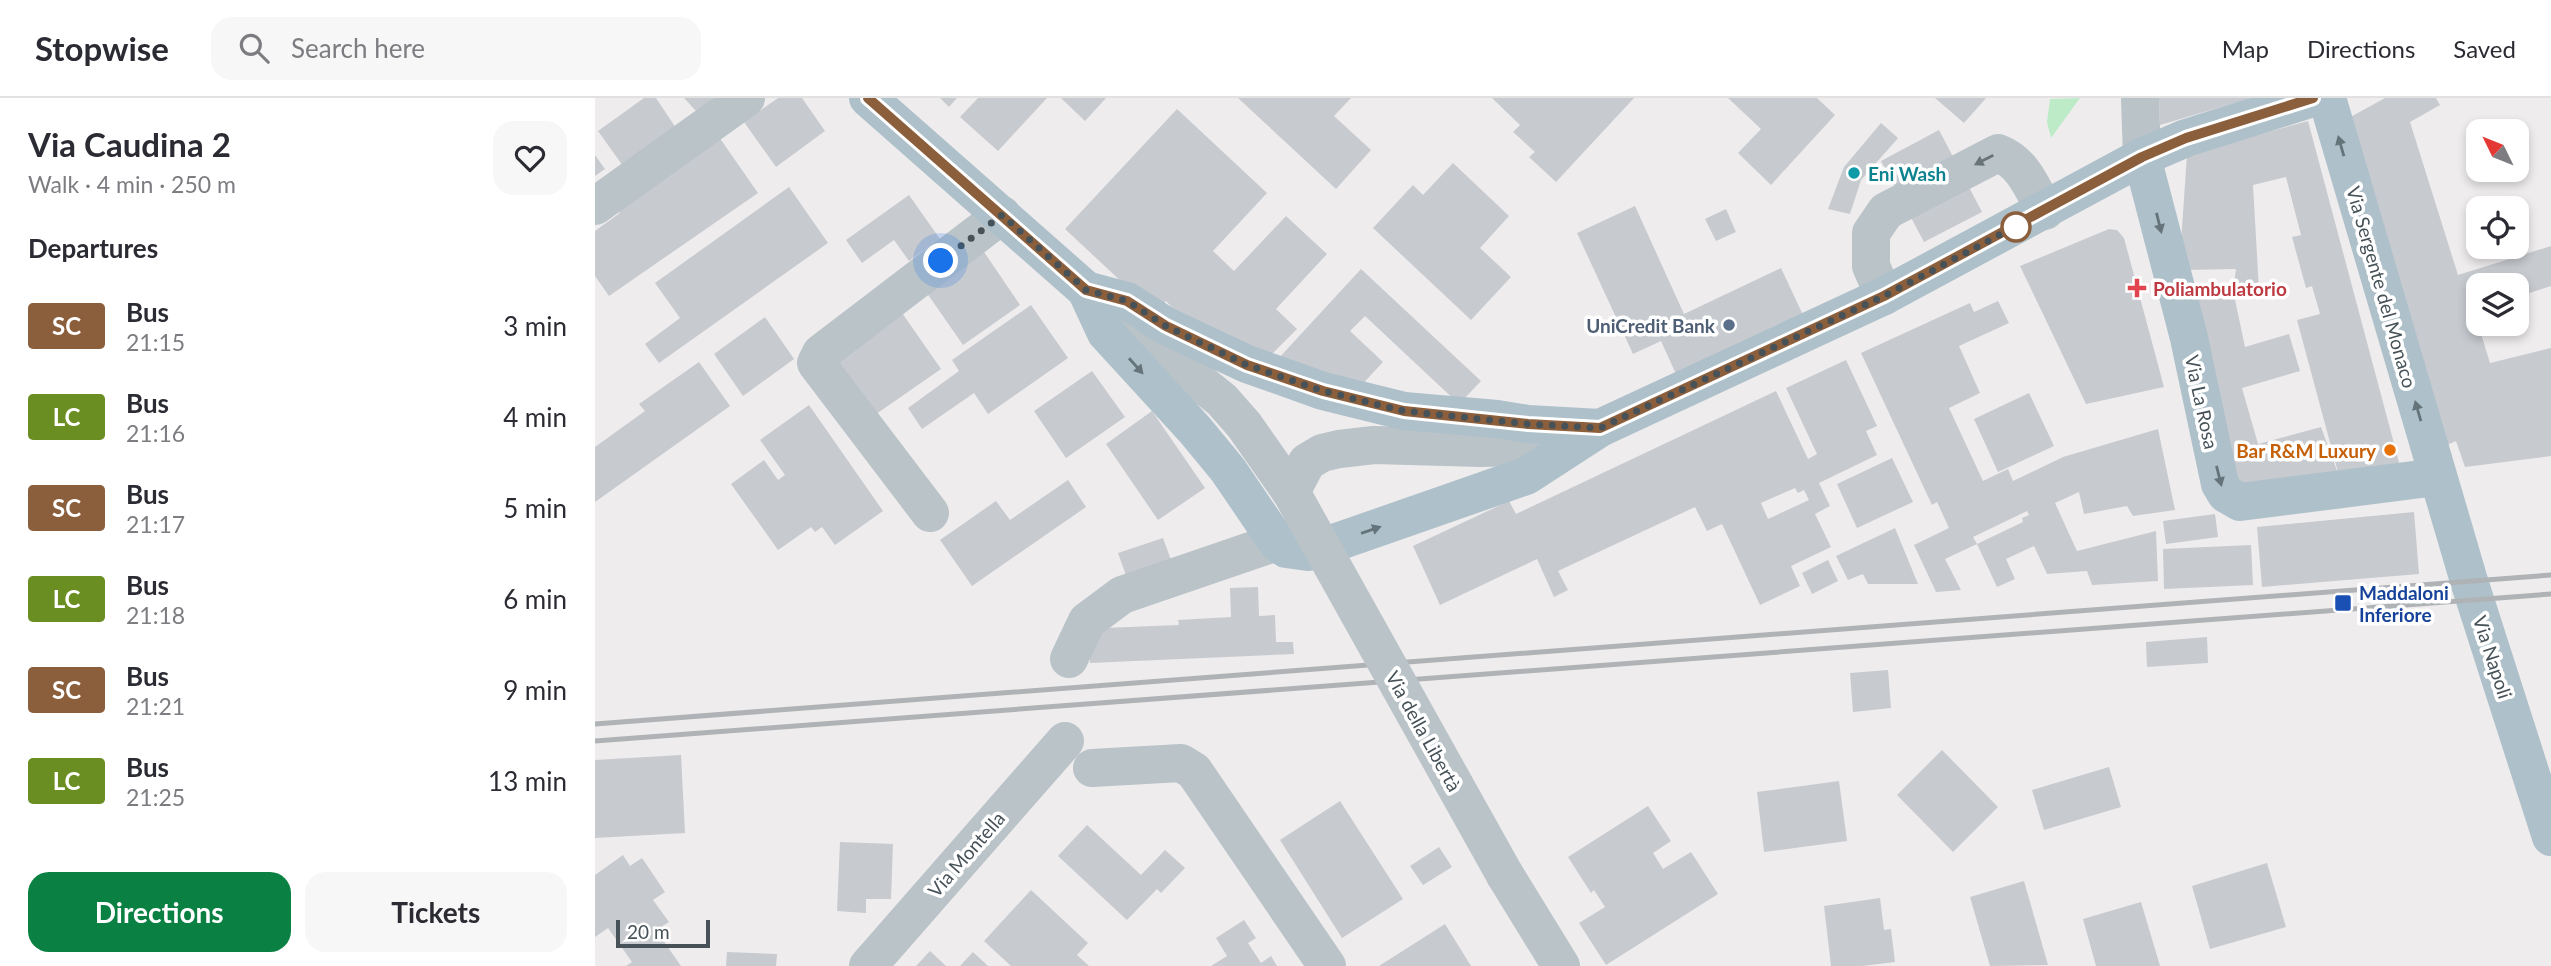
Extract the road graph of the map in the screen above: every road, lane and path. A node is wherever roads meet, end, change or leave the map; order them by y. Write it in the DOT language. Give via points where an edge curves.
graph roads {
  1 [pos="747,98"];
  2 [pos="868,98"];
  3 [pos="2140,98"];
  4 [pos="2313,98"];
  5 [pos="2327,98"];
  6 [pos="2142,157"];
  7 [pos="595,206"];
  8 [pos="2045,211"];
  9 [pos="1002,215"];
  10 [pos="1086,290"];
  11 [pos="1884,296"];
  12 [pos="1600,428"];
  13 [pos="2438,477"];
  14 [pos="1291,492"];
  15 [pos="930,513"];
  16 [pos="1277,542"];
  17 [pos="1069,659"];
  18 [pos="1065,741"];
  19 [pos="1092,768"];
  20 [pos="2551,837"];
  21 [pos="868,966"];
  22 [pos="1327,966"];
  23 [pos="1562,966"];
  1 -- 7 [label="street"];
  2 -- 9 [label="main road, Via della Libertà"];
  3 -- 6 [label="street, Via La Rosa"];
  4 -- 6 [label="main road" via="2186,138"];
  13 -- 5 [label="main road, Via Sergente del Monaco, one-way"];
  6 -- 8 [label="main road"];
  6 -- 13 [label="main road, Via La Rosa, one-way" via="2226,494 2240,502"];
  8 -- 11 [label="main road"];
  8 -- 11 [label="street, one-way" via="2022,169 1998,153 1886,211 1871,233 1871,266"];
  9 -- 10 [label="main road, Via della Libertà"];
  9 -- 15 [label="street" via="821,353 817,363"];
  10 -- 12 [label="main road" via="1127,301 1166,326 1247,365 1323,391 1404,411"];
  10 -- 14 [label="street, Via della Libertà" via="1222,400"];
  10 -- 16 [label="main road, one-way" via="1106,333 1228,470"];
  11 -- 12 [label="main road"];
  12 -- 14 [label="street" via="1525,447 1374,445 1339,449 1307,462"];
  16 -- 12 [label="main road, one-way" via="1286,549 1308,552 1513,481"];
  13 -- 20 [label="main road, Via Napoli"];
  14 -- 23 [label="street, Via della Libertà, bridge" via="1505,875"];
  16 -- 17 [label="street" via="1122,595 1087,621"];
  18 -- 21 [label="street, Via Montella"];
  19 -- 22 [label="street" via="1181,763 1194,771"];
}
